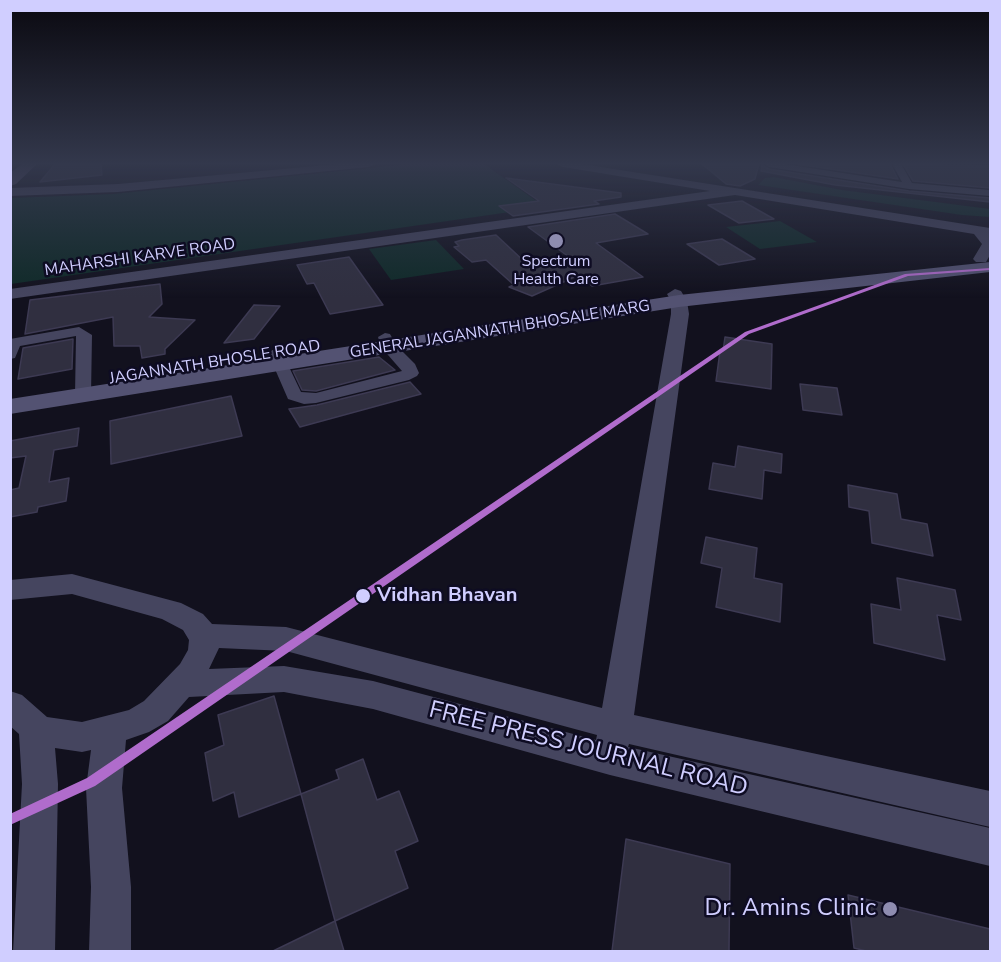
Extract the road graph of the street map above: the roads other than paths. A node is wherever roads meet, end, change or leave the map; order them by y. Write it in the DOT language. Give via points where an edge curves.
graph roads {
  1 [pos="572,209"];
  2 [pos="612,209"];
  3 [pos="850,209"];
  4 [pos="987,234"];
  5 [pos="987,261"];
  6 [pos="10,288"];
  7 [pos="10,294"];
  8 [pos="677,298"];
  9 [pos="387,342"];
  10 [pos="10,354"];
  11 [pos="278,359"];
  12 [pos="83,389"];
  13 [pos="10,395"];
  14 [pos="10,407"];
  15 [pos="10,590"];
  16 [pos="202,635"];
  17 [pos="182,684"];
  18 [pos="23,716"];
  19 [pos="110,731"];
  20 [pos="613,743"];
  21 [pos="990,809"];
  22 [pos="990,848"];
  23 [pos="34,951"];
  24 [pos="110,951"];
  1 -- 6 [label="street, MAHARSHI KARVE ROAD"];
  2 -- 7 [label="street, MAHARSHI KARVE ROAD"];
  3 -- 4 [label="street"];
  4 -- 5 [label="street"];
  5 -- 8 [label="main road, GENERAL JAGANNATH BHOSALE MARG"];
  8 -- 9 [label="main road, GENERAL JAGANNATH BHOSALE MARG"];
  8 -- 20 [label="street" via="680,314"];
  9 -- 11 [label="main road, GENERAL JAGANNATH BHOSALE MARG"];
  9 -- 11 [label="street" via="411,373 316,398 294,395"];
  10 -- 12 [label="street" via="14,343 79,331 85,334"];
  11 -- 12 [label="main road, GENERAL JAGANNATH BHOSALE MARG"];
  12 -- 13 [label="main road, JAGANNATH BHOSLE ROAD"];
  12 -- 14 [label="main road, GENERAL JAGANNATH BHOSALE MARG"];
  15 -- 16 [label="street" via="72,584 171,611 193,622"];
  16 -- 17 [label="street" via="203,650 198,664"];
  16 -- 20 [label="street, FREE PRESS JOURNAL ROAD" via="286,639"];
  17 -- 19 [label="street" via="156,711"];
  17 -- 20 [label="street, FREE PRESS JOURNAL ROAD" via="284,679"];
  18 -- 19 [label="street" via="39,731 82,737"];
  18 -- 23 [label="street" via="40,784"];
  19 -- 24 [label="street" via="104,788 111,887"];
  20 -- 21 [label="street, FREE PRESS JOURNAL ROAD"];
  20 -- 22 [label="street, FREE PRESS JOURNAL ROAD"];
}
